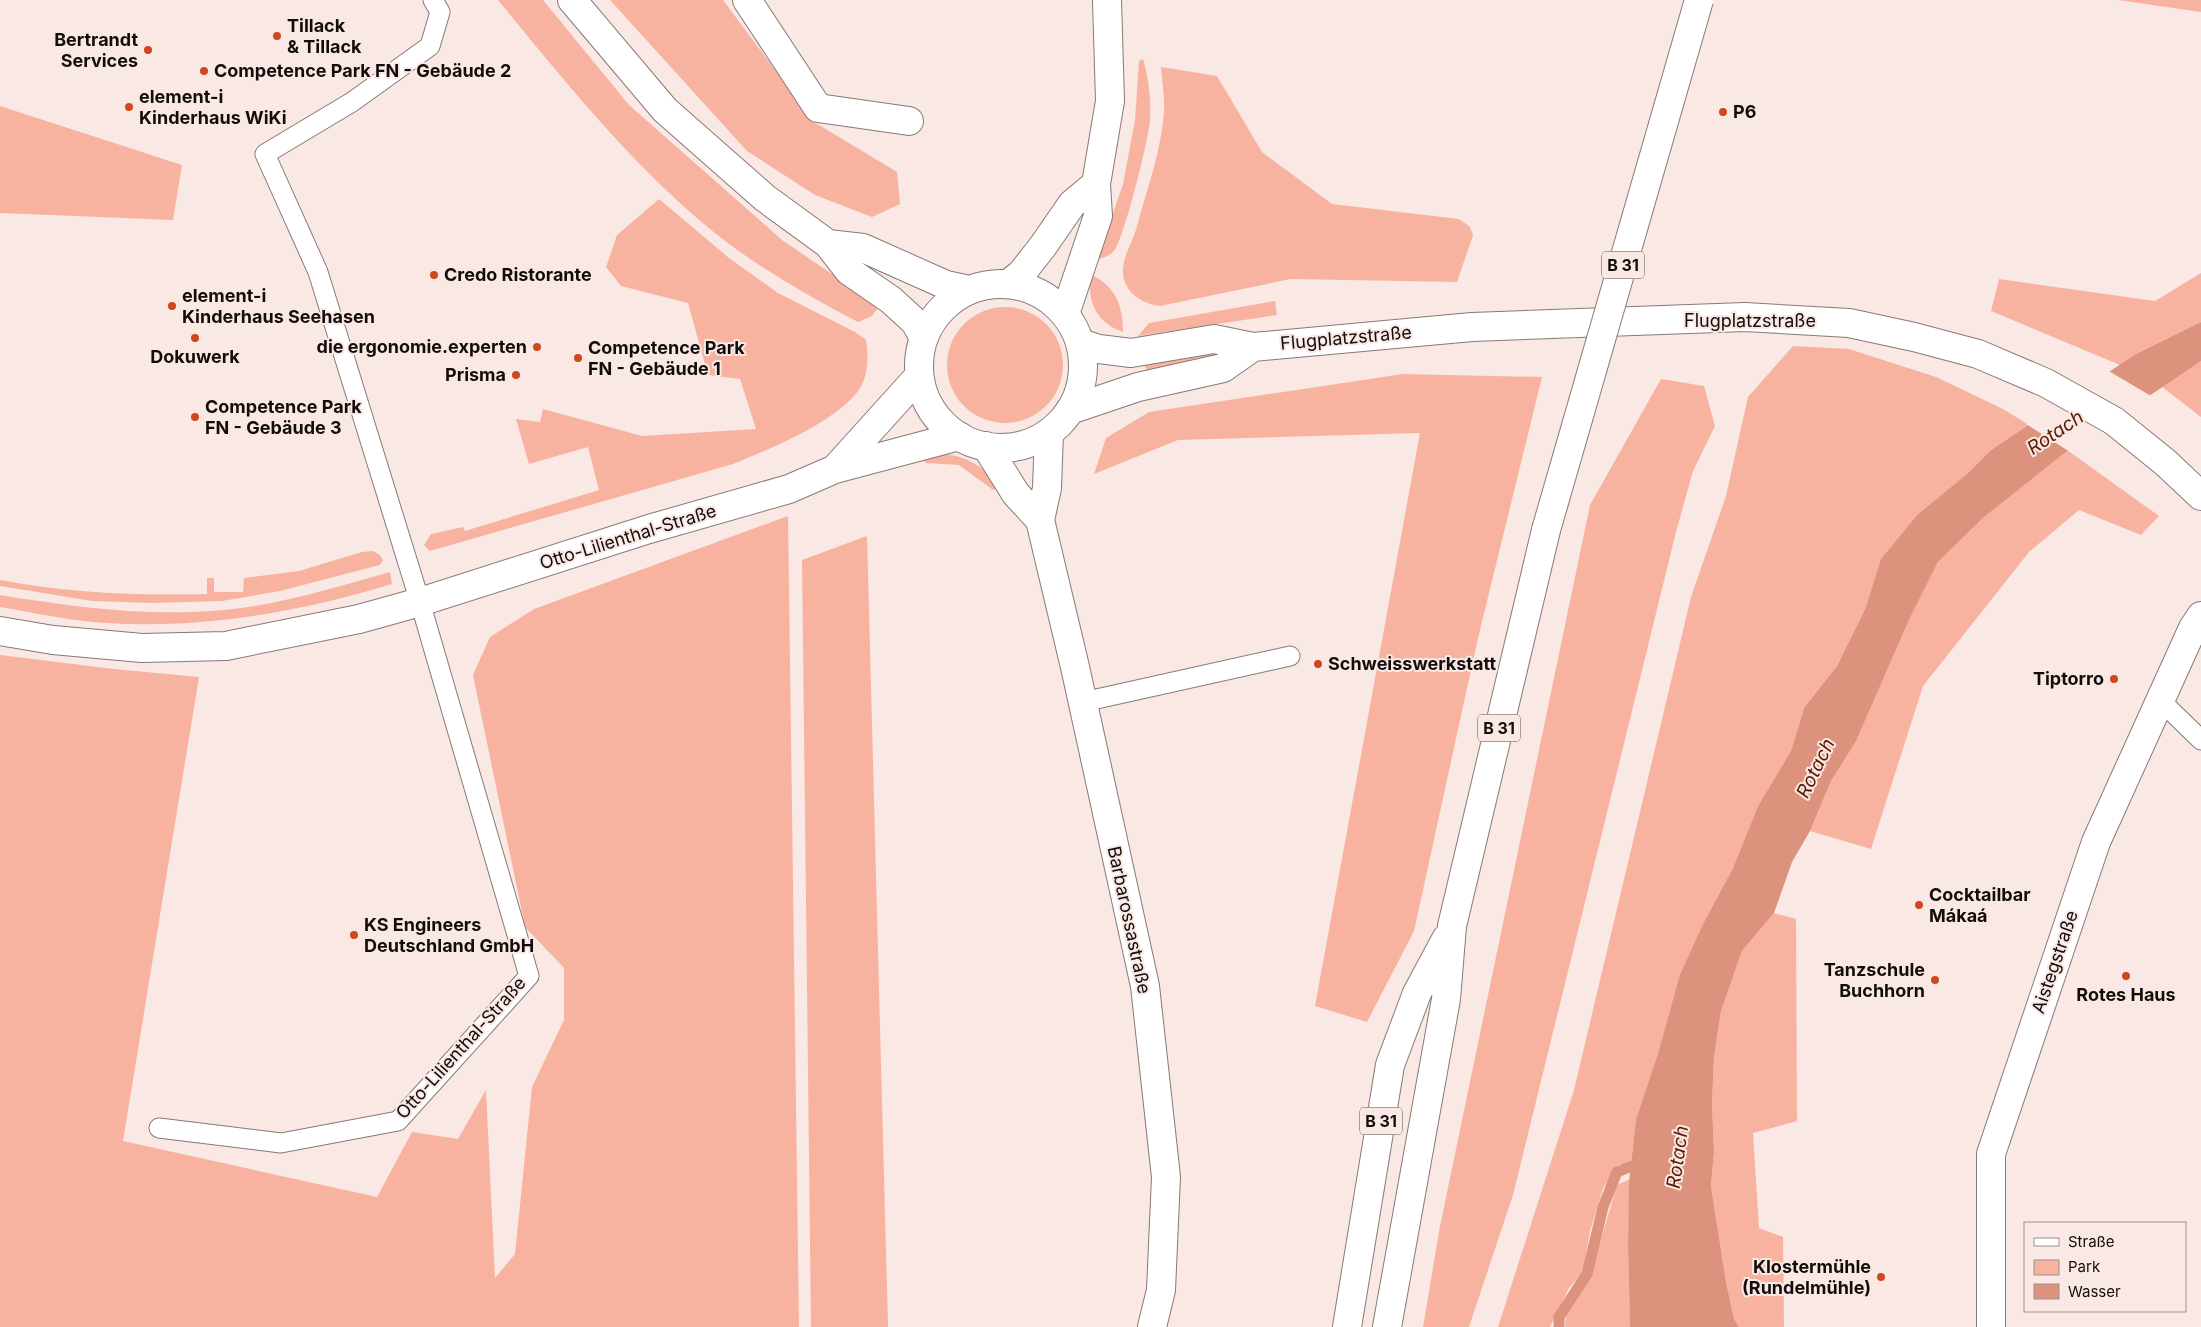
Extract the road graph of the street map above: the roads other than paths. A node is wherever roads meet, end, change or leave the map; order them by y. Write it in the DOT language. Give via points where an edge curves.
graph roads {
  1 [pos="433,0"];
  2 [pos="572,0"];
  3 [pos="747,0"];
  4 [pos="1108,0"];
  5 [pos="1699,0"];
  6 [pos="909,121"];
  7 [pos="1096,184"];
  8 [pos="828,244"];
  9 [pos="1008,284"];
  10 [pos="969,290"];
  11 [pos="1065,314"];
  12 [pos="924,338"];
  13 [pos="1080,343"];
  14 [pos="1253,347"];
  15 [pos="919,376"];
  16 [pos="1070,410"];
  17 [pos="1049,433"];
  18 [pos="959,436"];
  19 [pos="986,446"];
  20 [pos="835,469"];
  21 [pos="2201,496"];
  22 [pos="1040,520"];
  23 [pos="420,602"];
  24 [pos="2201,616"];
  25 [pos="0,631"];
  26 [pos="1290,656"];
  27 [pos="2160,700"];
  28 [pos="1082,702"];
  29 [pos="2201,740"];
  30 [pos="1452,926"];
  31 [pos="160,1128"];
  32 [pos="1152,1327"];
  33 [pos="1346,1327"];
  34 [pos="1388,1327"];
  35 [pos="1991,1327"];
  1 -- 23 [label="lane, Otto-Lilienthal-Straße" via="440,12 430,46 352,102 265,154 318,272"];
  2 -- 8 [label="street" via="664,110 765,198"];
  3 -- 6 [label="street" via="818,108"];
  4 -- 7 [label="street" via="1110,101"];
  5 -- 30 [label="street, B 31, bridge" via="1546,530"];
  7 -- 9 [label="street" via="1072,204 1043,246"];
  7 -- 11 [label="street" via="1098,216"];
  8 -- 10 [label="street" via="863,248 946,285"];
  8 -- 12 [label="street" via="849,270 915,322"];
  9 -- 10 [label="street"];
  9 -- 11 [label="street" via="1030,289 1049,299"];
  10 -- 12 [label="street" via="944,307"];
  11 -- 13 [label="street"];
  12 -- 15 [label="street"];
  13 -- 14 [label="street, Flugplatzstraße" via="1131,353 1214,340"];
  13 -- 16 [label="street" via="1083,367 1080,390"];
  14 -- 16 [label="street, Flugplatzstraße" via="1223,368 1138,387"];
  14 -- 21 [label="street, Flugplatzstraße" via="1472,327 1745,317 1849,323 1914,336 1978,354 2046,382 2114,421"];
  15 -- 18 [label="street" via="925,397 939,419"];
  15 -- 20 [label="street, Otto-Lilienthal-Straße"];
  16 -- 17 [label="street"];
  17 -- 19 [label="street" via="1008,448"];
  17 -- 22 [label="street, Barbarossastraße" via="1047,488"];
  18 -- 19 [label="street"];
  18 -- 20 [label="street, Otto-Lilienthal-Straße"];
  19 -- 22 [label="street, Barbarossastraße" via="1016,494"];
  20 -- 23 [label="street, Otto-Lilienthal-Straße" via="789,489 649,529"];
  22 -- 28 [label="street, Barbarossastraße"];
  23 -- 25 [label="street, Otto-Lilienthal-Straße" via="359,619 226,646 142,648 54,640"];
  23 -- 31 [label="lane, Otto-Lilienthal-Straße" via="529,976 398,1121 281,1143"];
  24 -- 27 [label="street, Aistegstraße"];
  26 -- 28 [label="lane"];
  27 -- 29 [label="lane"];
  27 -- 35 [label="street, Aistegstraße" via="2096,842 1991,1154"];
  28 -- 32 [label="street, Barbarossastraße" via="1144,986 1165,1167 1161,1290"];
  30 -- 33 [label="street, B 31" via="1417,993 1390,1064"];
  30 -- 34 [label="street, B 31" via="1446,998"];
}
